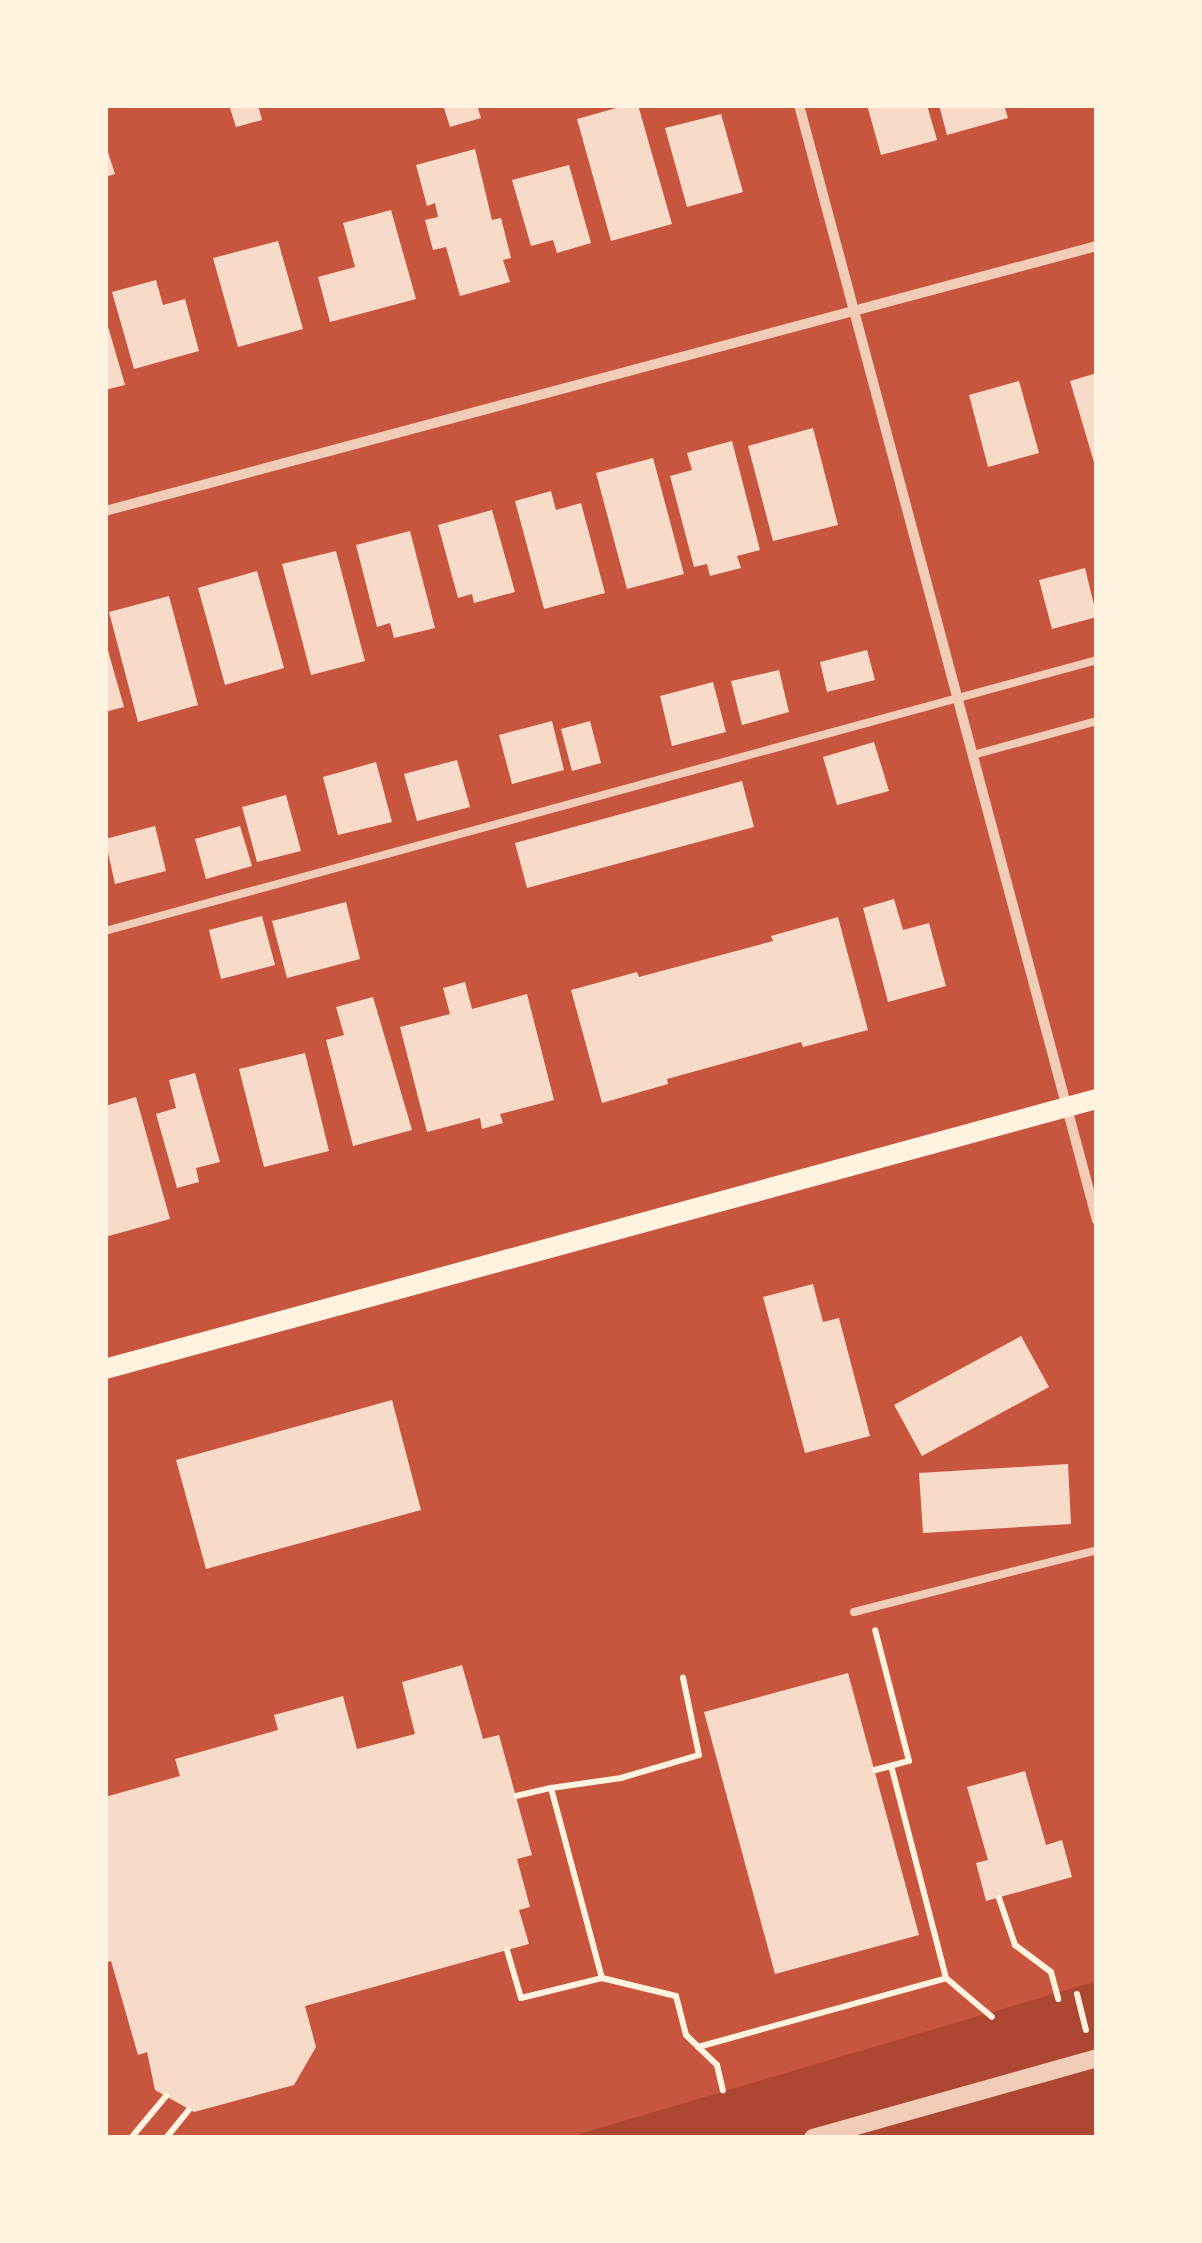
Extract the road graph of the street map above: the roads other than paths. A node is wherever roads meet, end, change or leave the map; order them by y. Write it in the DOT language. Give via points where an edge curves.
graph roads {
  1 [pos="799,105"];
  2 [pos="1097,246"];
  3 [pos="856,311"];
  4 [pos="105,511"];
  5 [pos="1097,660"];
  6 [pos="958,699"];
  7 [pos="1097,721"];
  8 [pos="973,755"];
  9 [pos="105,930"];
  10 [pos="1097,1100"];
  11 [pos="1068,1108"];
  12 [pos="1097,1220"];
  13 [pos="105,1369"];
  14 [pos="1097,1550"];
  15 [pos="854,1612"];
  16 [pos="1097,2058"];
  17 [pos="813,2138"];
  1 -- 3 [label="street"];
  2 -- 3 [label="street"];
  3 -- 4 [label="street"];
  3 -- 6 [label="street"];
  5 -- 6 [label="lane"];
  6 -- 8 [label="street"];
  6 -- 9 [label="lane"];
  7 -- 8 [label="lane"];
  8 -- 11 [label="street"];
  10 -- 11 [label="main road"];
  11 -- 12 [label="street"];
  11 -- 13 [label="main road"];
  14 -- 15 [label="lane"];
  16 -- 17 [label="street"];
}
